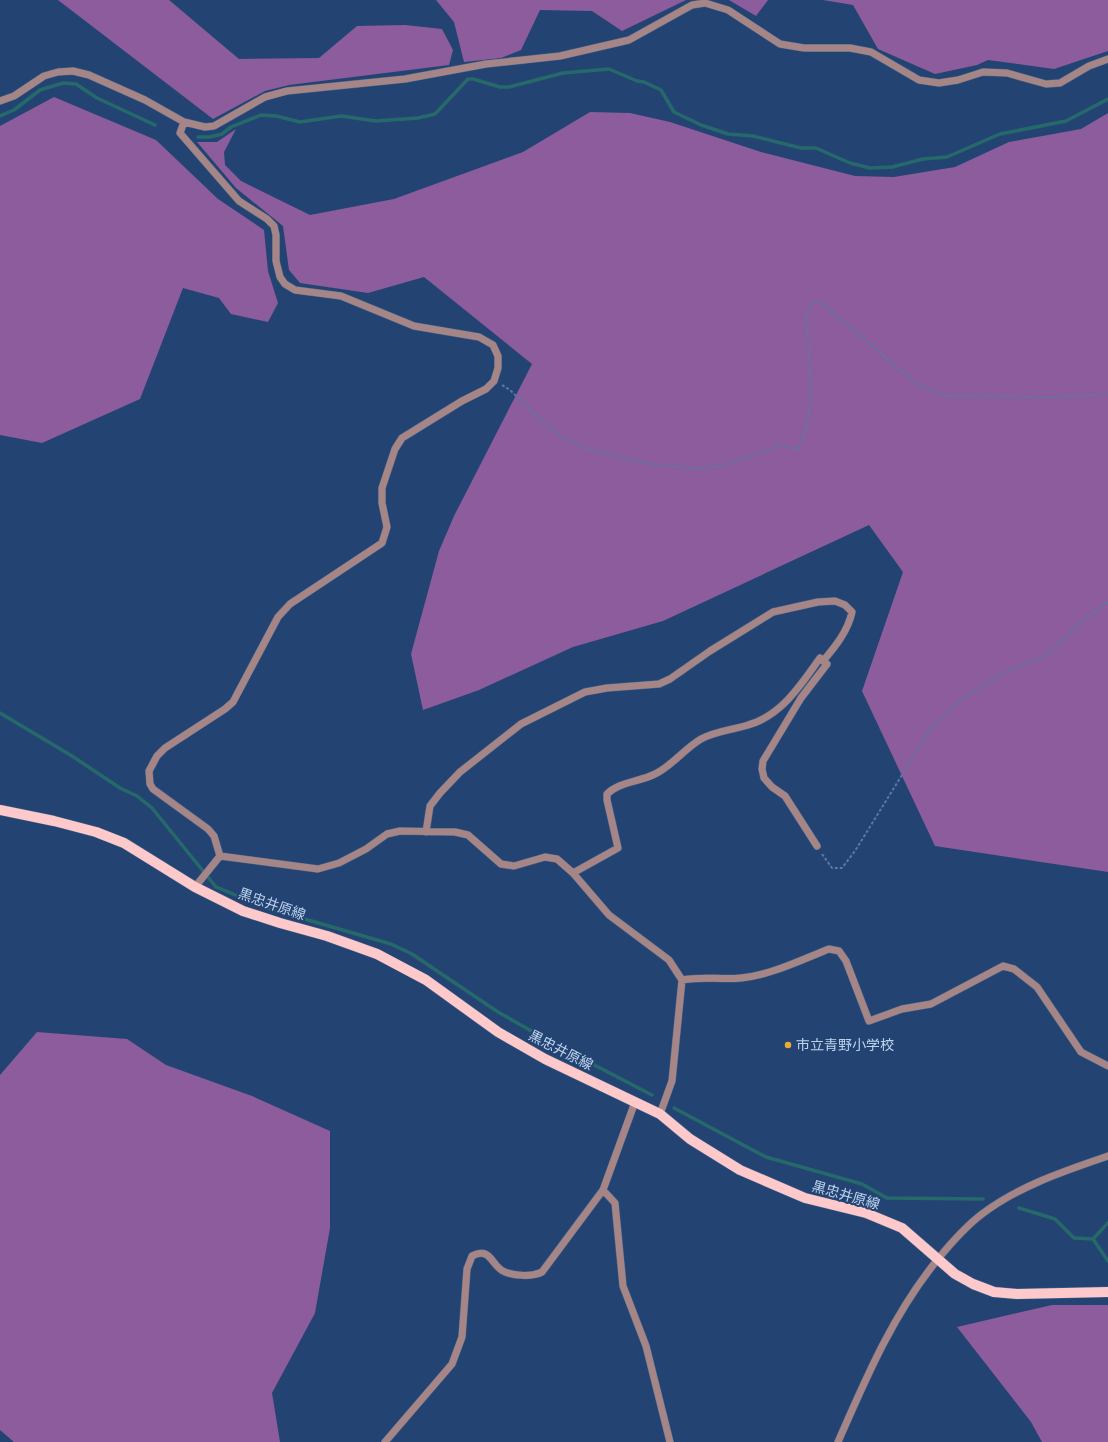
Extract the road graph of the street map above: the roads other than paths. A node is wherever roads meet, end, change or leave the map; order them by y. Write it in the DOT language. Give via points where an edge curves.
graph roads {
  1 [pos="1108,60"];
  2 [pos="0,101"];
  3 [pos="184,122"];
  4 [pos="823,661"];
  5 [pos="0,810"];
  6 [pos="426,832"];
  7 [pos="817,846"];
  8 [pos="220,856"];
  9 [pos="573,873"];
  10 [pos="195,887"];
  11 [pos="682,980"];
  12 [pos="1108,1066"];
  13 [pos="635,1102"];
  14 [pos="660,1114"];
  15 [pos="1108,1156"];
  16 [pos="604,1190"];
  17 [pos="939,1258"];
  18 [pos="1108,1292"];
  19 [pos="385,1442"];
  20 [pos="670,1442"];
  21 [pos="838,1442"];
  1 -- 3 [label="street" via="1089,66 1060,83 1046,84 1007,73 983,72 939,83 919,80 871,52 850,48 804,48 780,44 728,10 705,3 692,5 629,40 560,56 486,64 406,79 288,91 265,97 214,126 205,127"];
  2 -- 3 [label="street" via="14,96 44,76 58,72 73,72 89,75 145,100"];
  3 -- 8 [label="street" via="180,133 239,201 274,226 276,261 280,277 285,284 295,290 341,296 414,326 479,337 493,345 498,356 494,381 486,389 402,438 395,449 382,488 387,528 382,542 290,604 278,617 233,702 165,748 152,764 149,778 153,790 208,829 214,836"];
  4 -- 6 [label="street" via="838,644 850,622 852,612 845,605 835,601 773,612 659,684 585,692 520,724 460,772 430,806"];
  4 -- 7 [label="street" via="827,664 801,698 763,761 762,769 764,778 785,796"];
  4 -- 9 [label="street" via="820,658 776,712 763,720 718,732 700,740 674,762 654,774 612,789 607,794 607,800 618,848"];
  5 -- 10 [label="main road, 黒忠井原線" via="96,832 124,843"];
  6 -- 8 [label="street" via="400,831 387,834 339,863 318,869"];
  6 -- 9 [label="street" via="455,832 468,835 501,864 514,866 545,857 557,859"];
  8 -- 10 [label="street"];
  9 -- 11 [label="street" via="609,915 669,960"];
  10 -- 13 [label="main road, 黒忠井原線" via="243,911 377,954 426,980 498,1032 545,1059"];
  11 -- 12 [label="street" via="699,976 741,978 770,972 829,949 839,951 846,961 869,1021 902,1009 931,1004 1003,966 1014,969 1037,987 1081,1052"];
  11 -- 14 [label="street" via="672,1080"];
  13 -- 14 [label="main road, 黒忠井原線"];
  13 -- 16 [label="street"];
  14 -- 17 [label="main road, 黒忠井原線" via="690,1140 740,1170 805,1198 866,1213 902,1228"];
  15 -- 17 [label="street" via="1069,1169 1018,1191 982,1214 956,1237"];
  16 -- 19 [label="street" via="542,1272 534,1276 504,1272 488,1255 478,1253 472,1256 467,1269 462,1337 452,1364"];
  16 -- 20 [label="street" via="614,1203 623,1286 646,1346"];
  17 -- 18 [label="main road, 黒忠井原線" via="955,1274 994,1292"];
  17 -- 21 [label="street" via="893,1323"];
}
